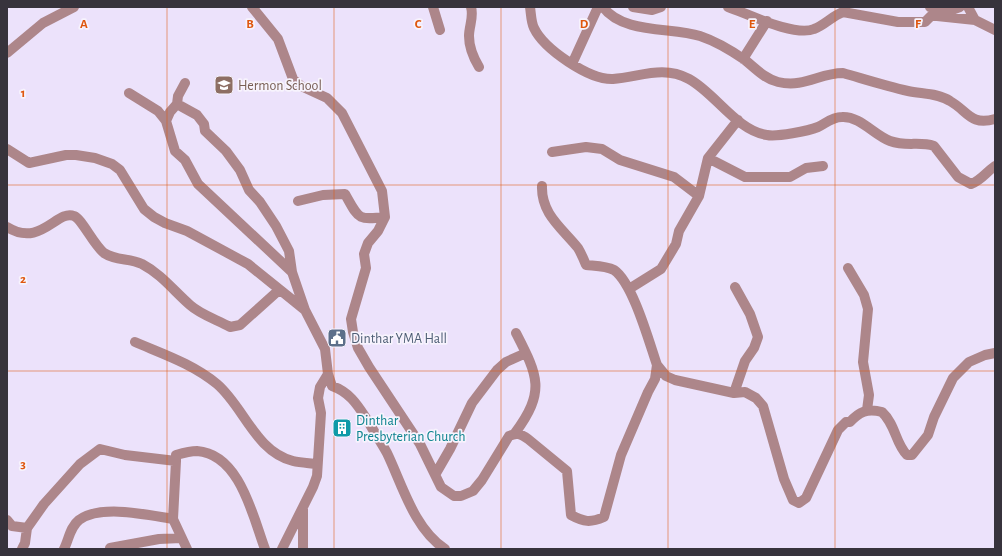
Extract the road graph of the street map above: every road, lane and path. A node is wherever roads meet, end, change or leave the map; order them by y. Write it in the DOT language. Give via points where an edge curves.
graph roads {
  1 [pos="74,7"];
  2 [pos="252,7"];
  3 [pos="433,7"];
  4 [pos="471,7"];
  5 [pos="530,7"];
  6 [pos="598,7"];
  7 [pos="603,7"];
  8 [pos="633,7"];
  9 [pos="661,7"];
  10 [pos="728,7"];
  11 [pos="930,7"];
  12 [pos="960,7"];
  13 [pos="968,7"];
  14 [pos="975,20"];
  15 [pos="767,21"];
  16 [pos="440,30"];
  17 [pos="995,30"];
  18 [pos="7,53"];
  19 [pos="743,59"];
  20 [pos="572,64"];
  21 [pos="479,66"];
  22 [pos="185,82"];
  23 [pos="128,93"];
  24 [pos="178,104"];
  25 [pos="995,119"];
  26 [pos="738,120"];
  27 [pos="166,121"];
  28 [pos="7,149"];
  29 [pos="552,152"];
  30 [pos="708,158"];
  31 [pos="823,166"];
  32 [pos="995,166"];
  33 [pos="542,186"];
  34 [pos="700,196"];
  35 [pos="298,200"];
  36 [pos="385,217"];
  37 [pos="7,227"];
  38 [pos="848,268"];
  39 [pos="292,272"];
  40 [pos="735,287"];
  41 [pos="628,289"];
  42 [pos="279,290"];
  43 [pos="305,310"];
  44 [pos="516,333"];
  45 [pos="135,342"];
  46 [pos="526,353"];
  47 [pos="995,353"];
  48 [pos="657,365"];
  49 [pos="328,374"];
  50 [pos="734,392"];
  51 [pos="868,410"];
  52 [pos="515,433"];
  53 [pos="176,461"];
  54 [pos="317,464"];
  55 [pos="435,474"];
  56 [pos="303,507"];
  57 [pos="172,519"];
  58 [pos="7,520"];
  59 [pos="27,528"];
  60 [pos="181,538"];
  61 [pos="110,548"];
  62 [pos="22,549"];
  63 [pos="64,549"];
  64 [pos="188,549"];
  65 [pos="265,549"];
  66 [pos="282,549"];
  67 [pos="303,549"];
  68 [pos="445,549"];
  1 -- 18 [label="street" via="43,23"];
  2 -- 36 [label="street" via="278,40 293,79 301,86 327,98 342,113 382,191"];
  3 -- 16 [label="street"];
  4 -- 21 [label="street" via="473,13 469,36 472,56"];
  5 -- 20 [label="street" via="534,27 538,33"];
  6 -- 20 [label="street"];
  7 -- 19 [label="street" via="617,17 638,26 700,36"];
  8 -- 9 [label="street" via="652,10"];
  10 -- 15 [label="street"];
  11 -- 12 [label="street" via="949,11"];
  13 -- 14 [label="street"];
  14 -- 15 [label="street" via="931,16 925,22 898,22 843,12 812,30 800,31 783,28"];
  14 -- 17 [label="street"];
  15 -- 19 [label="street"];
  19 -- 25 [label="street" via="776,82 795,84 834,73 843,73 942,97 967,117 988,121"];
  20 -- 26 [label="street" via="611,79 658,71 680,75 699,86"];
  22 -- 24 [label="street" via="178,96"];
  23 -- 27 [label="street" via="158,111"];
  24 -- 27 [label="street"];
  24 -- 39 [label="street" via="197,115 204,124 205,131 226,151 240,170 249,190 264,208 289,251"];
  26 -- 30 [label="street"];
  26 -- 32 [label="street" via="758,133 768,136 804,131 837,117 850,118 890,141 912,146 921,143 934,146 958,177 971,184 980,180"];
  27 -- 39 [label="street" via="175,151 185,160 198,184"];
  28 -- 42 [label="street" via="29,163 76,154 112,164 120,170 144,210 165,223 187,231 234,256 265,276"];
  29 -- 34 [label="street" via="586,147 602,149 620,160 674,177"];
  30 -- 31 [label="street" via="745,176 790,177 806,168"];
  30 -- 34 [label="street"];
  33 -- 41 [label="street" via="544,207 578,249 586,265 614,270"];
  34 -- 41 [label="street" via="679,231 676,244 661,269"];
  35 -- 36 [label="street" via="345,194 357,215 364,219"];
  36 -- 55 [label="street" via="364,254 366,268 351,319 353,332 366,361 420,444"];
  37 -- 42 [label="street" via="17,232 34,233 42,231 68,214 75,216 80,220 90,239 104,253 114,259 140,263 163,278 192,306 230,327 240,325"];
  38 -- 51 [label="street" via="864,295 868,309 863,362 869,396"];
  39 -- 43 [label="street"];
  40 -- 50 [label="street" via="750,314 758,337 745,361"];
  41 -- 48 [label="street"];
  42 -- 43 [label="street"];
  43 -- 49 [label="street" via="325,348"];
  44 -- 46 [label="street"];
  45 -- 54 [label="street" via="184,363 218,385 258,438 277,454 293,461"];
  46 -- 52 [label="street" via="535,376 536,388 534,402"];
  46 -- 55 [label="street" via="506,362 497,370 472,403"];
  47 -- 51 [label="street" via="969,362 953,378 928,435 912,455 907,455 902,450 888,418 882,412"];
  48 -- 50 [label="street" via="666,376 675,380"];
  48 -- 52 [label="street" via="655,379 620,455 604,517 582,522 571,515 567,471 522,434"];
  49 -- 54 [label="street" via="320,387 318,398 321,414"];
  49 -- 68 [label="street" via="332,386 346,392 360,408 387,453 409,504 423,527"];
  50 -- 51 [label="street" via="745,392 756,398 763,406 784,478 793,500 799,503 806,498 838,430 856,415"];
  52 -- 55 [label="street" via="509,436 482,480 468,494 454,496 441,487"];
  53 -- 57 [label="street"];
  53 -- 59 [label="street" via="125,455 100,449 62,482"];
  53 -- 65 [label="street" via="176,455 197,451 218,459 228,468 241,484"];
  54 -- 56 [label="street" via="317,476"];
  56 -- 66 [label="street"];
  56 -- 67 [label="street"];
  57 -- 60 [label="street"];
  57 -- 63 [label="street" via="143,514 91,514 79,520 70,532"];
  58 -- 59 [label="street" via="12,526"];
  59 -- 62 [label="street" via="26,543"];
  60 -- 61 [label="street" via="159,539"];
  60 -- 64 [label="street"];
}
